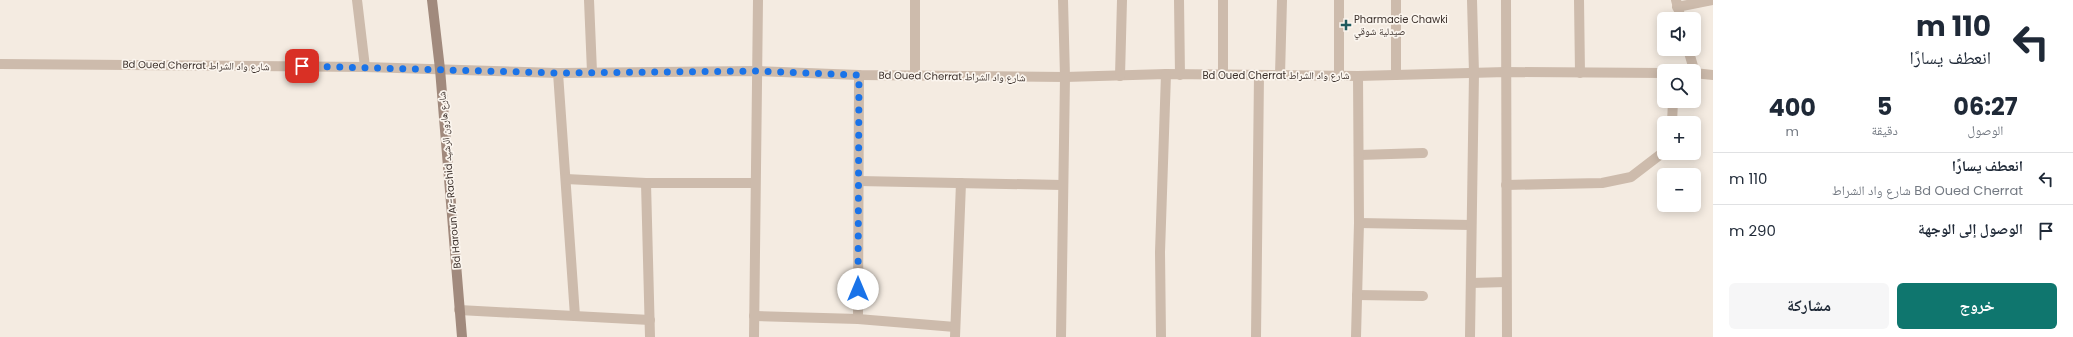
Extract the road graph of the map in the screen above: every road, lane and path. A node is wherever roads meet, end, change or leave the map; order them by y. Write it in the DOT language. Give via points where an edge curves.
graph roads {
  1 [pos="357,0"];
  2 [pos="432,0"];
  3 [pos="589,0"];
  4 [pos="758,0"];
  5 [pos="915,0"];
  6 [pos="1063,0"];
  7 [pos="1122,0"];
  8 [pos="1179,0"];
  9 [pos="1223,0"];
  10 [pos="1282,0"];
  11 [pos="1339,0"];
  12 [pos="1396,0"];
  13 [pos="1472,0"];
  14 [pos="1506,0"];
  15 [pos="1579,0"];
  16 [pos="1713,0"];
  17 [pos="1676,3"];
  18 [pos="0,64"];
  19 [pos="365,67"];
  20 [pos="440,69"];
  21 [pos="757,71"];
  22 [pos="592,72"];
  23 [pos="1506,72"];
  24 [pos="558,73"];
  25 [pos="1474,73"];
  26 [pos="1580,73"];
  27 [pos="1657,73"];
  28 [pos="915,74"];
  29 [pos="1166,74"];
  30 [pos="1223,74"];
  31 [pos="859,75"];
  32 [pos="1180,75"];
  33 [pos="1259,75"];
  34 [pos="1280,75"];
  35 [pos="1396,75"];
  36 [pos="1701,75"];
  37 [pos="1120,76"];
  38 [pos="1340,76"];
  39 [pos="1358,76"];
  40 [pos="1065,77"];
  41 [pos="1712,78"];
  42 [pos="1423,153"];
  43 [pos="1359,155"];
  44 [pos="1657,157"];
  45 [pos="566,179"];
  46 [pos="859,181"];
  47 [pos="646,183"];
  48 [pos="755,183"];
  49 [pos="961,183"];
  50 [pos="1062,185"];
  51 [pos="1506,185"];
  52 [pos="1359,223"];
  53 [pos="1471,225"];
  54 [pos="1506,282"];
  55 [pos="1471,283"];
  56 [pos="1357,295"];
  57 [pos="1423,296"];
  58 [pos="459,310"];
  59 [pos="575,316"];
  60 [pos="754,316"];
  61 [pos="858,319"];
  62 [pos="650,320"];
  63 [pos="955,332"];
  64 [pos="462,337"];
  65 [pos="650,337"];
  66 [pos="754,337"];
  67 [pos="1061,337"];
  68 [pos="1161,337"];
  69 [pos="1256,337"];
  70 [pos="1356,337"];
  71 [pos="1470,337"];
  72 [pos="1507,337"];
  1 -- 19 [label="street"];
  2 -- 20 [label="street, Bd Haroun Ar-Rachid شارع هارون الرشيد"];
  3 -- 22 [label="street"];
  4 -- 21 [label="street"];
  5 -- 28 [label="street"];
  6 -- 40 [label="street"];
  7 -- 37 [label="street"];
  8 -- 32 [label="street"];
  9 -- 30 [label="street"];
  10 -- 34 [label="street"];
  11 -- 38 [label="street"];
  12 -- 35 [label="street"];
  13 -- 25 [label="street"];
  14 -- 23 [label="street"];
  15 -- 26 [label="street"];
  16 -- 17 [label="street"];
  18 -- 19 [label="street, Bd Oued Cherrat شارع واد الشراط"];
  19 -- 20 [label="street, Bd Oued Cherrat شارع واد الشراط"];
  20 -- 24 [label="street, Bd Oued Cherrat شارع واد الشراط"];
  20 -- 58 [label="street, Bd Haroun Ar-Rachid شارع هارون الرشيد"];
  21 -- 22 [label="street, Bd Oued Cherrat شارع واد الشراط"];
  21 -- 31 [label="street, Bd Oued Cherrat شارع واد الشراط"];
  21 -- 48 [label="street"];
  22 -- 24 [label="street, Bd Oued Cherrat شارع واد الشراط"];
  23 -- 25 [label="street, Bd Oued Cherrat شارع واد الشراط"];
  23 -- 26 [label="street, Bd Oued Cherrat شارع واد الشراط"];
  23 -- 51 [label="street"];
  24 -- 45 [label="street"];
  25 -- 35 [label="street, Bd Oued Cherrat شارع واد الشراط"];
  25 -- 53 [label="street"];
  26 -- 27 [label="street, Bd Oued Cherrat شارع واد الشراط"];
  28 -- 31 [label="street, Bd Oued Cherrat شارع واد الشراط"];
  28 -- 40 [label="street, Bd Oued Cherrat شارع واد الشراط"];
  29 -- 32 [label="street, Bd Oued Cherrat شارع واد الشراط"];
  29 -- 37 [label="street, Bd Oued Cherrat شارع واد الشراط"];
  29 -- 68 [label="street" via="1160,252"];
  30 -- 32 [label="street, Bd Oued Cherrat شارع واد الشراط"];
  30 -- 33 [label="street, Bd Oued Cherrat شارع واد الشراط"];
  31 -- 46 [label="street"];
  33 -- 34 [label="street, Bd Oued Cherrat شارع واد الشراط"];
  33 -- 69 [label="street"];
  34 -- 38 [label="street, Bd Oued Cherrat شارع واد الشراط"];
  35 -- 39 [label="street, Bd Oued Cherrat شارع واد الشراط"];
  36 -- 41 [label="street"];
  37 -- 40 [label="street, Bd Oued Cherrat شارع واد الشراط"];
  38 -- 39 [label="street, Bd Oued Cherrat شارع واد الشراط"];
  39 -- 43 [label="street"];
  40 -- 50 [label="street"];
  42 -- 43 [label="street"];
  43 -- 52 [label="street"];
  44 -- 51 [label="street" via="1631,177 1602,183"];
  45 -- 47 [label="street"];
  45 -- 59 [label="street"];
  46 -- 49 [label="street"];
  46 -- 61 [label="street"];
  47 -- 48 [label="street"];
  47 -- 62 [label="street"];
  48 -- 60 [label="street"];
  49 -- 50 [label="street"];
  49 -- 63 [label="street"];
  50 -- 67 [label="street"];
  51 -- 54 [label="street"];
  52 -- 53 [label="street"];
  52 -- 56 [label="street"];
  53 -- 55 [label="street"];
  54 -- 55 [label="street"];
  54 -- 72 [label="street"];
  55 -- 71 [label="street"];
  56 -- 57 [label="street"];
  56 -- 70 [label="street"];
  58 -- 59 [label="street"];
  58 -- 64 [label="street, Bd Haroun Ar-Rachid شارع هارون الرشيد"];
  59 -- 62 [label="street"];
  60 -- 61 [label="street"];
  60 -- 66 [label="street"];
  61 -- 63 [label="street"];
  62 -- 65 [label="street"];
}
